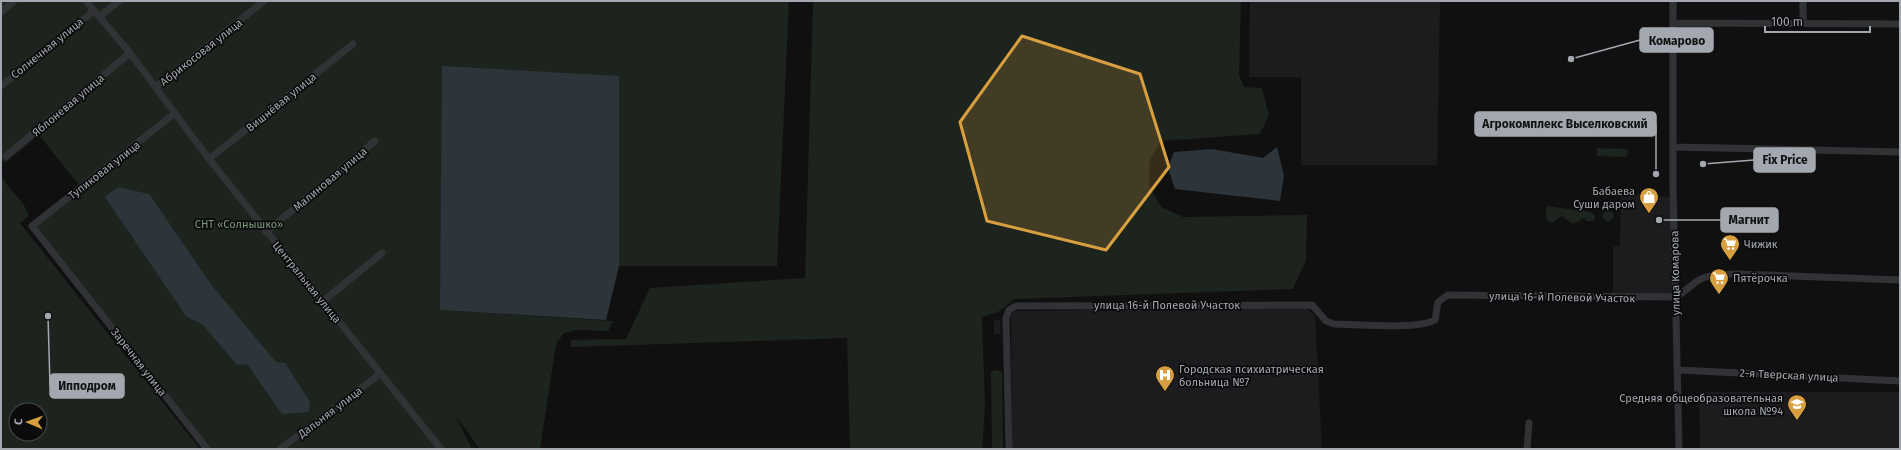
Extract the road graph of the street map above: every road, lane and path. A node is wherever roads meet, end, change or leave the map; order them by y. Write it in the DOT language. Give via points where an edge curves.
graph roads {
  1 [pos="14,1"];
  2 [pos="86,1"];
  3 [pos="119,1"];
  4 [pos="264,1"];
  5 [pos="1673,1"];
  6 [pos="1803,1"];
  7 [pos="94,11"];
  8 [pos="1,12"];
  9 [pos="99,17"];
  10 [pos="1803,22"];
  11 [pos="1673,23"];
  12 [pos="1900,24"];
  13 [pos="353,44"];
  14 [pos="130,54"];
  15 [pos="1,86"];
  16 [pos="156,87"];
  17 [pos="175,113"];
  18 [pos="375,141"];
  19 [pos="1673,147"];
  20 [pos="1900,152"];
  21 [pos="6,156"];
  22 [pos="209,160"];
  23 [pos="32,226"];
  24 [pos="266,232"];
  25 [pos="382,253"];
  26 [pos="1900,280"];
  27 [pos="1676,297"];
  28 [pos="322,302"];
  29 [pos="1678,371"];
  30 [pos="380,374"];
  31 [pos="1900,381"];
  32 [pos="1529,423"];
  33 [pos="436,448"];
  34 [pos="207,449"];
  35 [pos="280,449"];
  36 [pos="1009,449"];
  37 [pos="1527,449"];
  38 [pos="1679,449"];
  1 -- 8 [label="street"];
  2 -- 7 [label="street, Центральная улица"];
  3 -- 9 [label="street"];
  4 -- 16 [label="street, Абрикосовая улица"];
  5 -- 11 [label="street, улица Комарова"];
  6 -- 10 [label="street"];
  7 -- 9 [label="street, Центральная улица"];
  7 -- 15 [label="street, Солнечная улица"];
  9 -- 14 [label="street, Центральная улица"];
  10 -- 11 [label="street"];
  10 -- 12 [label="street"];
  11 -- 19 [label="street, улица Комарова"];
  13 -- 22 [label="street, Вишнёвая улица"];
  14 -- 16 [label="street, Центральная улица"];
  14 -- 21 [label="street, Яблоневая улица"];
  16 -- 17 [label="street, Центральная улица"];
  17 -- 22 [label="street, Центральная улица"];
  17 -- 23 [label="street, Тупиковая улица"];
  18 -- 24 [label="street, Малиновая улица"];
  19 -- 20 [label="street"];
  19 -- 27 [label="street, улица Комарова"];
  22 -- 24 [label="street, Центральная улица"];
  23 -- 34 [label="street, Заречная улица"];
  24 -- 28 [label="street, Центральная улица"];
  25 -- 28 [label="street"];
  26 -- 27 [label="street" via="1712,275 1696,282"];
  27 -- 29 [label="street, улица Комарова"];
  27 -- 36 [label="street, улица 16-й Полевой Участок" via="1445,297 1438,302 1435,320 1410,325 1334,324 1326,321 1312,305 1016,306 1009,310 1006,318"];
  28 -- 30 [label="street, Центральная улица"];
  29 -- 31 [label="street, 2-я Тверская улица"];
  29 -- 38 [label="street, улица Комарова"];
  30 -- 33 [label="street, Центральная улица"];
  30 -- 35 [label="street, Дальняя улица"];
  32 -- 37 [label="street"];
}
